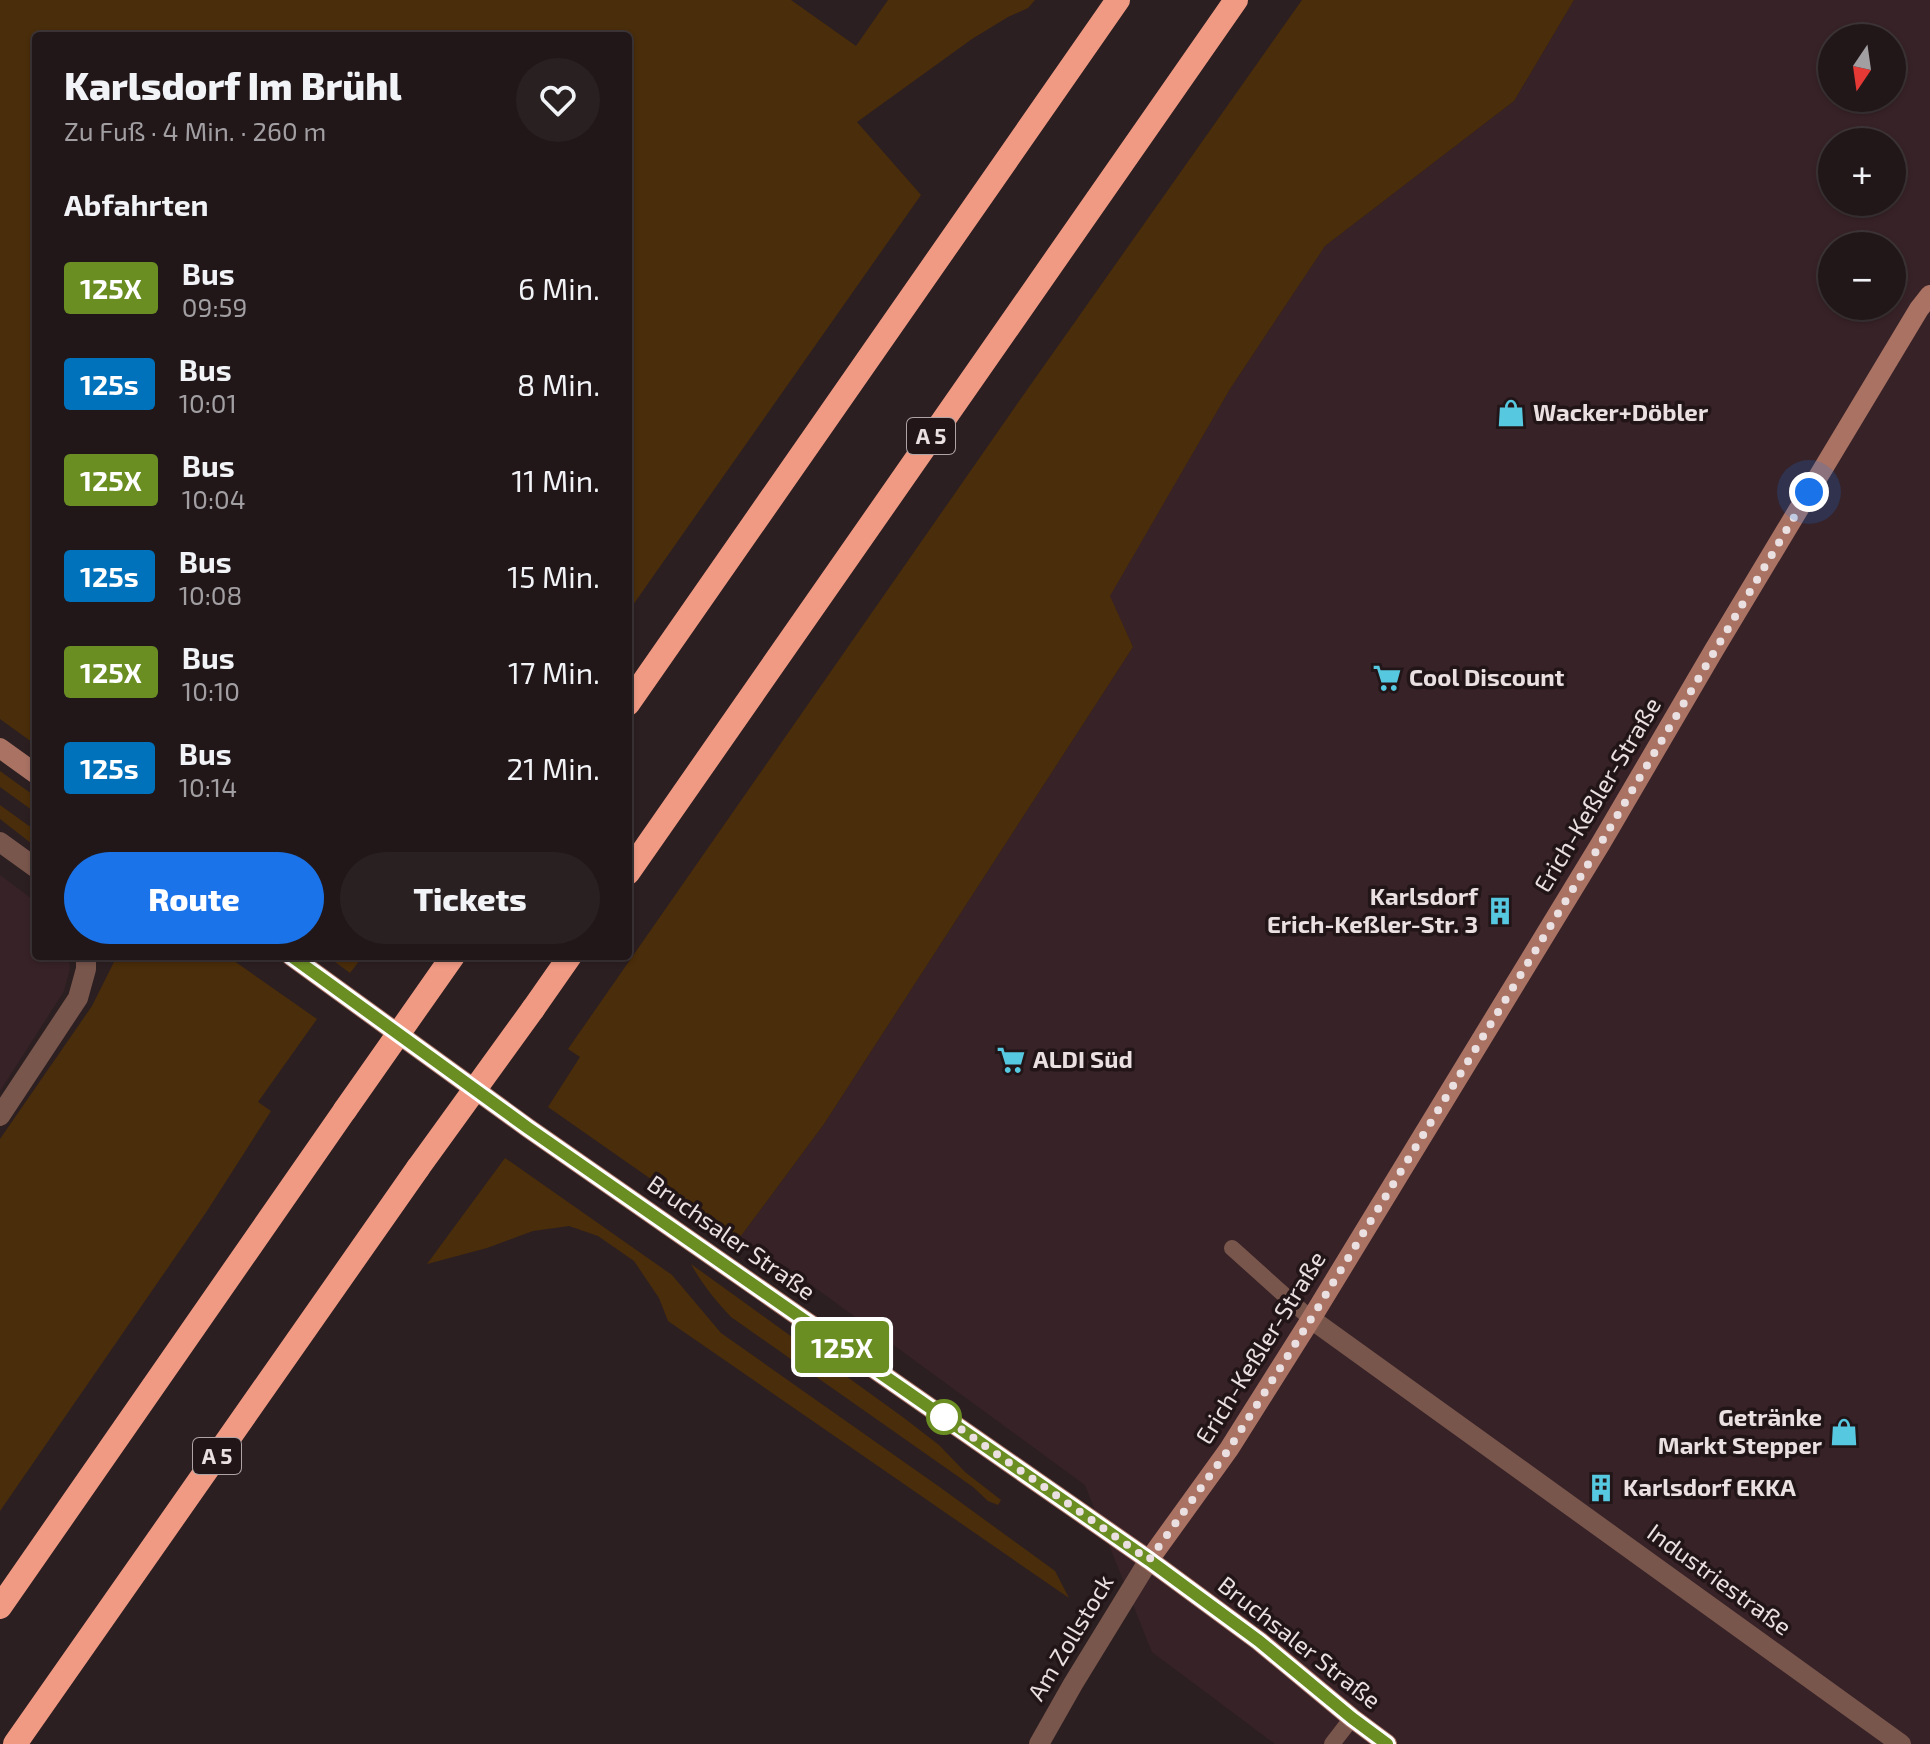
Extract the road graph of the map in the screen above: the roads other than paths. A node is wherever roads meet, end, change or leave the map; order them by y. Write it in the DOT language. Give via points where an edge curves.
graph roads {
  1 [pos="1118,0"];
  2 [pos="1236,0"];
  3 [pos="1930,295"];
  4 [pos="632,698"];
  5 [pos="0,748"];
  6 [pos="32,771"];
  7 [pos="0,842"];
  8 [pos="32,865"];
  9 [pos="632,867"];
  10 [pos="86,960"];
  11 [pos="297,960"];
  12 [pos="451,960"];
  13 [pos="567,960"];
  14 [pos="0,1116"];
  15 [pos="1232,1248"];
  16 [pos="1311,1319"];
  17 [pos="1149,1560"];
  18 [pos="0,1607"];
  19 [pos="1352,1718"];
  20 [pos="15,1744"];
  21 [pos="1039,1744"];
  22 [pos="1332,1744"];
  23 [pos="1387,1744"];
  24 [pos="1901,1744"];
  1 -- 4 [label="highway"];
  2 -- 9 [label="highway, A 5"];
  3 -- 16 [label="street, Erich-Keßler-Straße"];
  5 -- 6 [label="street"];
  7 -- 8 [label="street"];
  10 -- 14 [label="street" via="78,998"];
  11 -- 17 [label="street, Bruchsaler Straße" via="528,1128"];
  12 -- 18 [label="highway, bridge"];
  13 -- 20 [label="highway, A 5, bridge"];
  15 -- 16 [label="lane"];
  16 -- 17 [label="street, Erich-Keßler-Straße" via="1229,1449"];
  16 -- 24 [label="street, Industriestraße"];
  17 -- 19 [label="street, Bruchsaler Straße"];
  17 -- 21 [label="street, Am Zollstock"];
  19 -- 22 [label="lane"];
  19 -- 23 [label="street, Bruchsaler Straße"];
}
